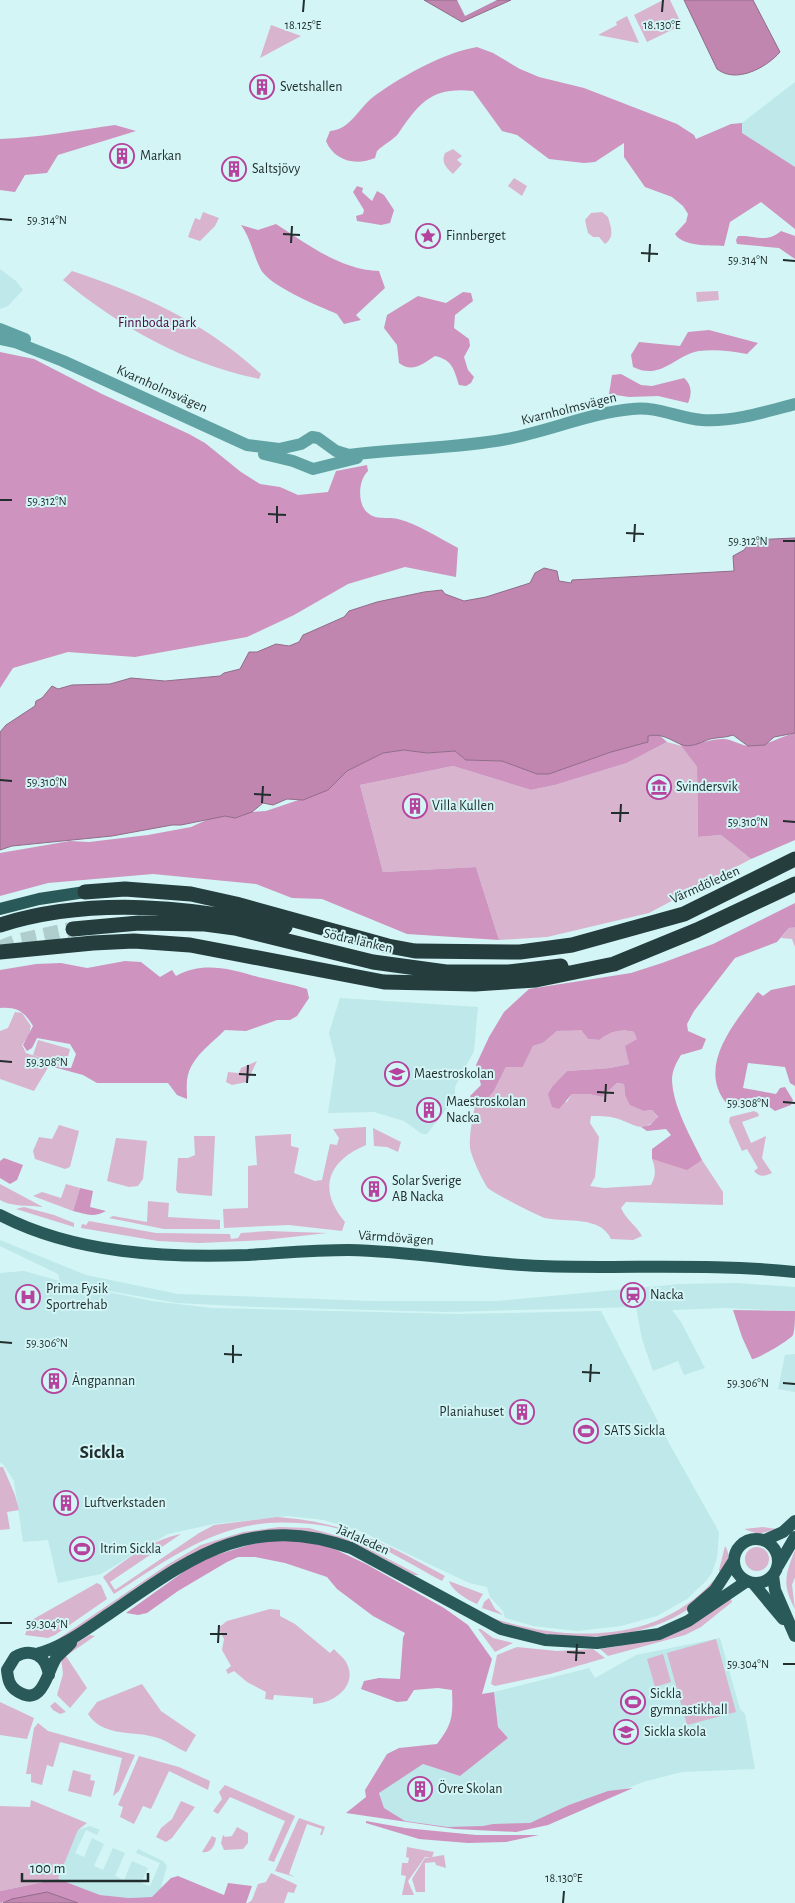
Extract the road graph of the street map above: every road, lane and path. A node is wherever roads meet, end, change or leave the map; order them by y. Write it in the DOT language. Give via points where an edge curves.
graph roads {
  1 [pos="0,329"];
  2 [pos="0,339"];
  3 [pos="64,361"];
  4 [pos="795,404"];
  5 [pos="300,444"];
  6 [pos="247,445"];
  7 [pos="328,447"];
  8 [pos="379,453"];
  9 [pos="302,465"];
  10 [pos="320,468"];
  11 [pos="795,858"];
  12 [pos="795,884"];
  13 [pos="85,892"];
  14 [pos="0,909"];
  15 [pos="0,925"];
  16 [pos="73,929"];
  17 [pos="388,946"];
  18 [pos="0,952"];
  19 [pos="636,954"];
  20 [pos="0,1215"];
  21 [pos="795,1272"];
  22 [pos="795,1521"];
  23 [pos="795,1537"];
  24 [pos="765,1540"];
  25 [pos="733,1562"];
  26 [pos="775,1572"];
  27 [pos="750,1582"];
  28 [pos="90,1627"];
  29 [pos="793,1632"];
  30 [pos="632,1637"];
  31 [pos="36,1654"];
  32 [pos="4,1674"];
  33 [pos="48,1675"];
  34 [pos="16,1690"];
  35 [pos="0,1691"];
  1 -- 3 [label="street, Kvarnholmsvägen"];
  2 -- 3 [label="street, Kvarnholmsvägen"];
  3 -- 6 [label="street, Kvarnholmsvägen"];
  4 -- 8 [label="street, Kvarnholmsvägen" via="720,420 690,418 650,409 620,410 507,439 448,448"];
  5 -- 6 [label="street, Kvarnholmsvägen" via="271,450"];
  5 -- 7 [label="street, Kvarnholmsvägen" via="312,437"];
  5 -- 9 [label="street" via="297,454"];
  6 -- 9 [label="street, Kvarnholmsvägen"];
  7 -- 8 [label="street, Kvarnholmsvägen" via="349,455"];
  7 -- 10 [label="street" via="328,460"];
  8 -- 10 [label="street, Kvarnholmsvägen"];
  9 -- 10 [label="street, Kvarnholmsvägen" via="313,470"];
  11 -- 17 [label="highway, Värmdöleden" via="684,914 572,945 520,952 415,951"];
  12 -- 19 [label="highway" via="697,930"];
  13 -- 14 [label="main road"];
  13 -- 17 [label="highway" via="125,889 191,894"];
  15 -- 17 [label="highway, Södra länken" via="33,916 88,910 187,909"];
  16 -- 19 [label="highway, Södra länken" via="139,923 205,924 235,928 373,962 446,972 508,972"];
  18 -- 19 [label="highway" via="93,942 190,945 384,982 434,984 536,980 614,964"];
  20 -- 21 [label="main road, Värmdövägen" via="20,1225 66,1239 157,1254 199,1256 392,1251 538,1266 730,1267"];
  22 -- 24 [label="main road" via="783,1532"];
  23 -- 26 [label="main road"];
  24 -- 25 [label="main road" via="757,1538 743,1542 734,1554"];
  24 -- 26 [label="main road" via="777,1552"];
  25 -- 27 [label="main road" via="737,1574"];
  25 -- 30 [label="main road, Järlaleden" via="723,1580 699,1604 684,1615"];
  26 -- 27 [label="main road" via="767,1580"];
  26 -- 29 [label="main road" via="775,1590"];
  27 -- 29 [label="main road"];
  27 -- 30 [label="main road, Järlaleden" via="688,1621 659,1634"];
  28 -- 30 [label="main road, Järlaleden" via="195,1558 248,1537 281,1535 324,1539 351,1548 474,1616 513,1633 581,1643"];
  28 -- 31 [label="main road, Järlaleden"];
  28 -- 33 [label="main road, Järlaleden" via="57,1657"];
  31 -- 32 [label="main road" via="28,1652 14,1657"];
  31 -- 33 [label="main road" via="48,1666"];
  32 -- 34 [label="main road"];
  33 -- 34 [label="main road" via="45,1685 35,1693"];
  34 -- 35 [label="main road"];
}
